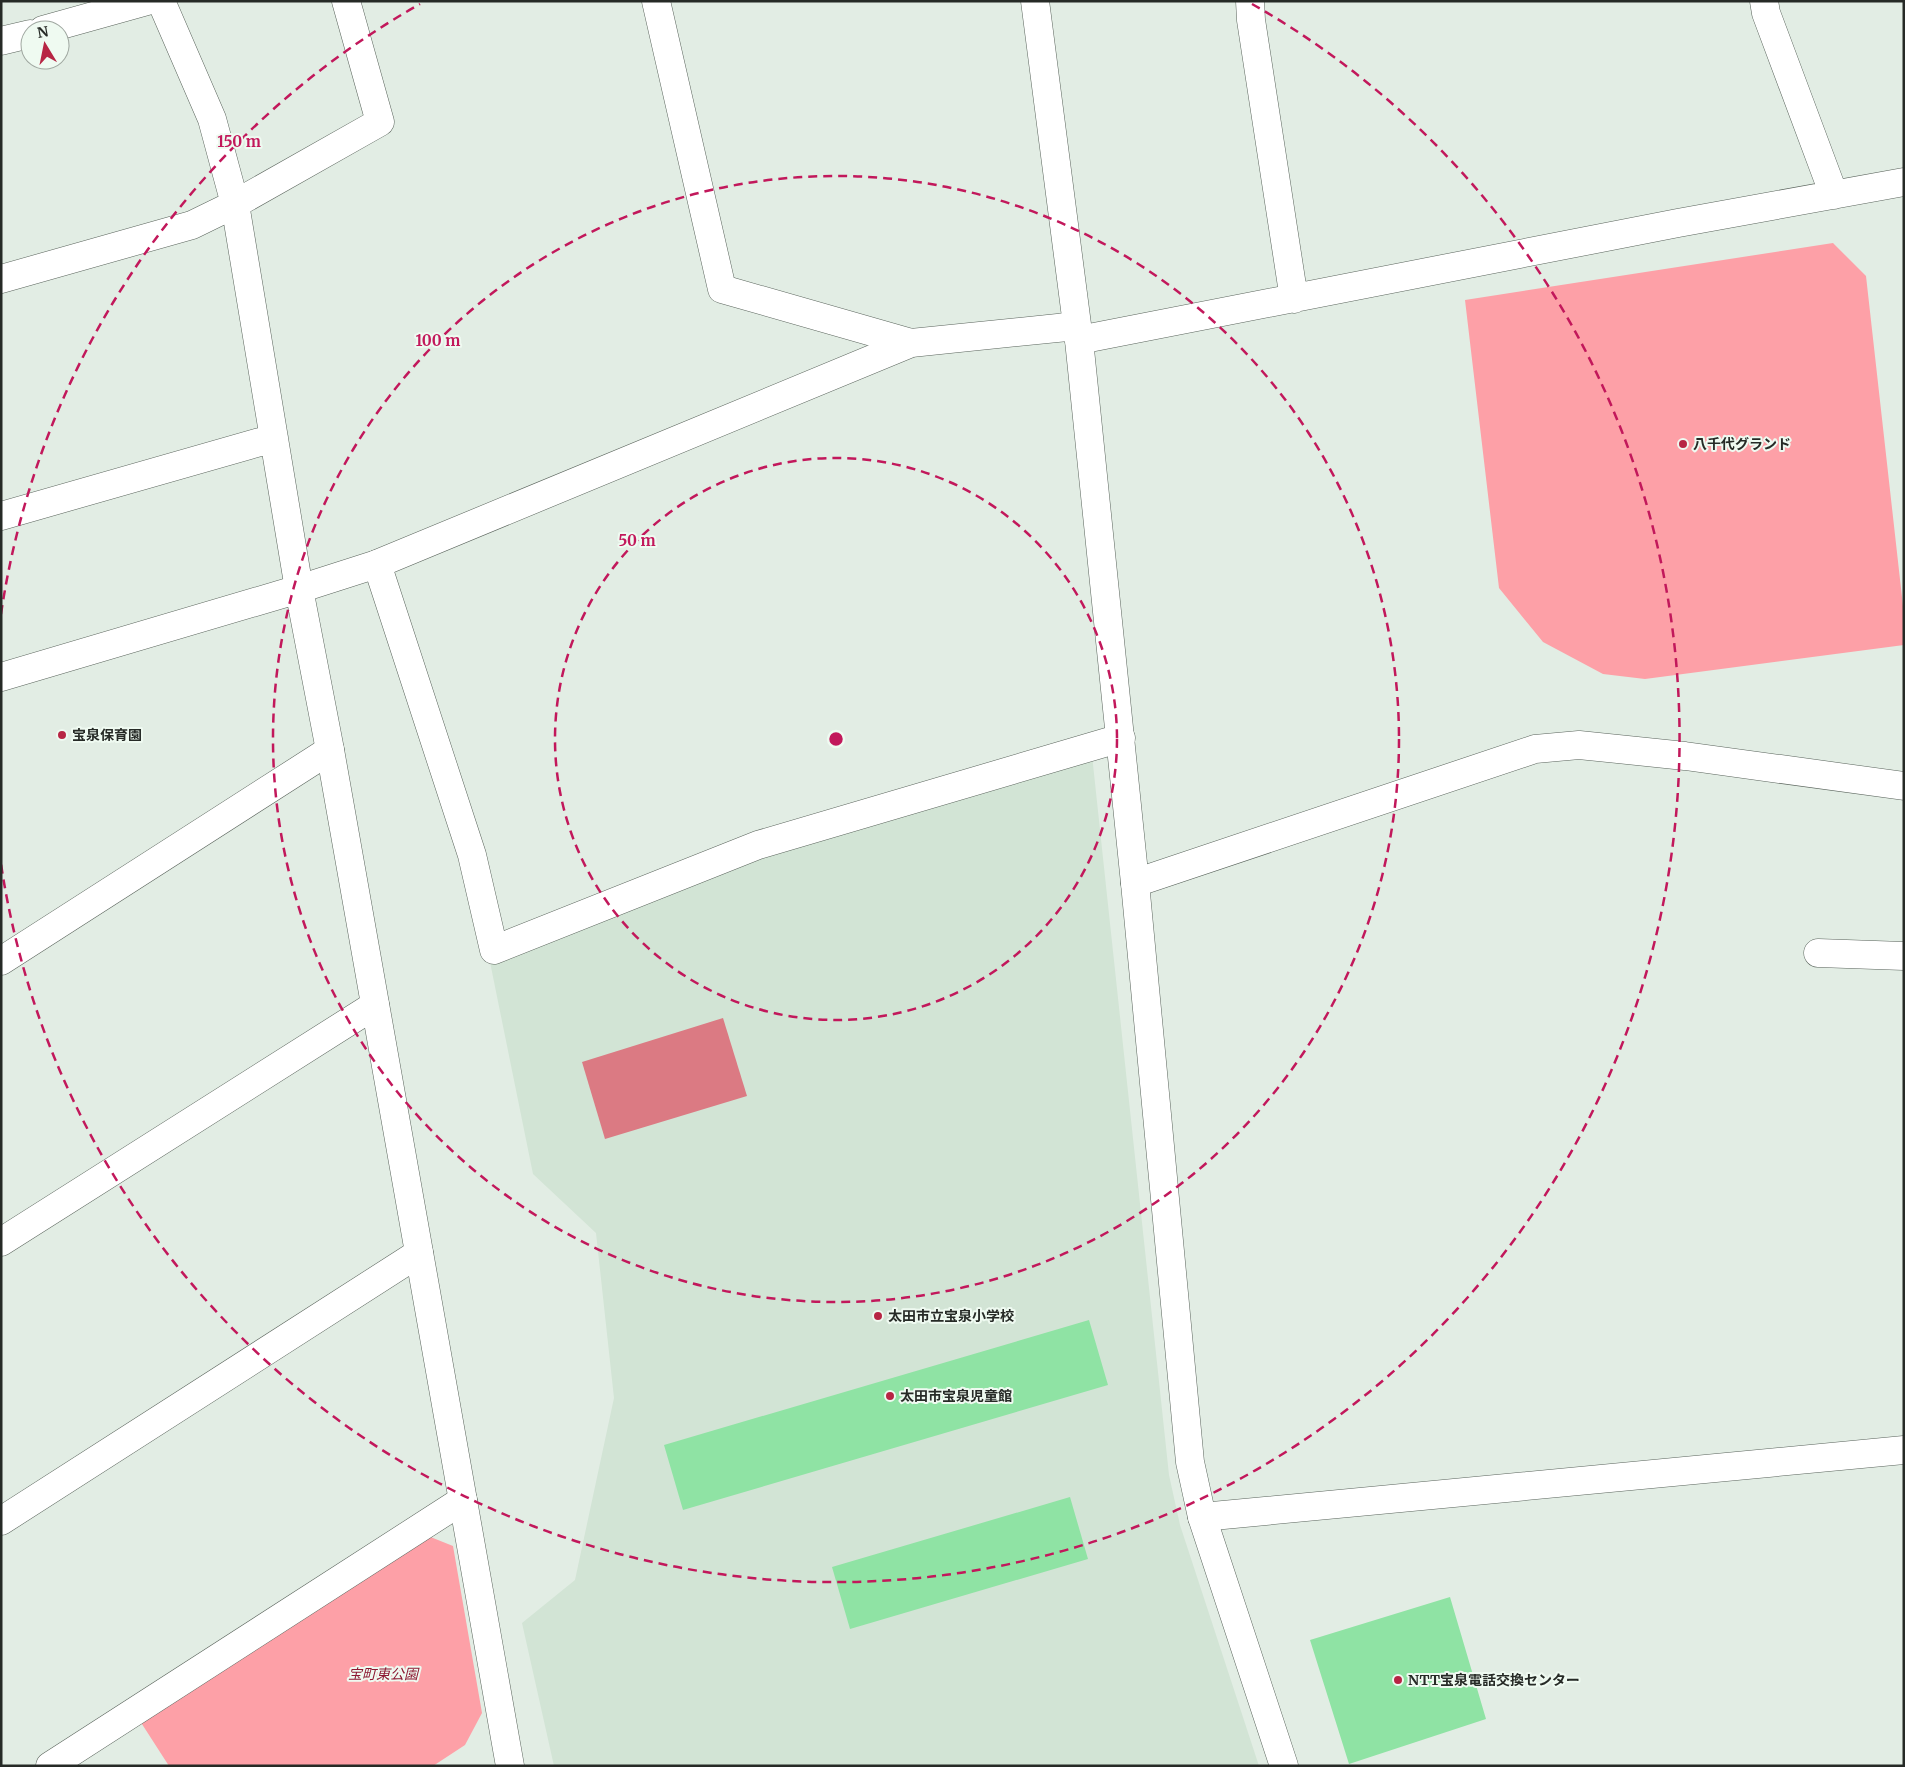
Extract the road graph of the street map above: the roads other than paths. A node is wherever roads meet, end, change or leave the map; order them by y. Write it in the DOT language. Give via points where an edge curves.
graph roads {
  1 [pos="147,1"];
  2 [pos="160,1"];
  3 [pos="346,1"];
  4 [pos="656,1"];
  5 [pos="1034,1"];
  6 [pos="1250,1"];
  7 [pos="1764,1"];
  8 [pos="70,22"];
  9 [pos="20,37"];
  10 [pos="1,42"];
  11 [pos="1904,182"];
  12 [pos="1834,195"];
  13 [pos="235,204"];
  14 [pos="1,279"];
  15 [pos="1294,299"];
  16 [pos="1078,333"];
  17 [pos="911,343"];
  18 [pos="274,438"];
  19 [pos="1,516"];
  20 [pos="377,564"];
  21 [pos="299,589"];
  22 [pos="1,677"];
  23 [pos="1121,738"];
  24 [pos="330,750"];
  25 [pos="1904,786"];
  26 [pos="1135,883"];
  27 [pos="1818,953"];
  28 [pos="1904,956"];
  29 [pos="1,961"];
  30 [pos="375,1005"];
  31 [pos="1,1242"];
  32 [pos="419,1253"];
  33 [pos="1904,1450"];
  34 [pos="463,1500"];
  35 [pos="1202,1517"];
  36 [pos="1,1521"];
  37 [pos="503,1762"];
  38 [pos="50,1766"];
  39 [pos="1284,1766"];
  1 -- 8 [label="street"];
  2 -- 13 [label="street" via="212,119"];
  3 -- 13 [label="street" via="380,122"];
  4 -- 17 [label="street" via="722,289"];
  5 -- 16 [label="street"];
  6 -- 15 [label="street"];
  7 -- 12 [label="street"];
  9 -- 10 [label="street"];
  11 -- 12 [label="street"];
  12 -- 15 [label="street"];
  13 -- 14 [label="street" via="192,226"];
  13 -- 18 [label="street"];
  15 -- 16 [label="street"];
  16 -- 17 [label="street"];
  16 -- 23 [label="street"];
  17 -- 20 [label="street"];
  18 -- 19 [label="street"];
  18 -- 21 [label="street"];
  20 -- 21 [label="street"];
  20 -- 23 [label="street" via="472,855 494,950 758,845"];
  21 -- 22 [label="street"];
  21 -- 24 [label="street"];
  23 -- 26 [label="street"];
  24 -- 29 [label="street"];
  24 -- 30 [label="street"];
  25 -- 26 [label="street" via="1579,745 1535,749"];
  26 -- 35 [label="street" via="1190,1462"];
  27 -- 28 [label="street"];
  30 -- 31 [label="street"];
  30 -- 32 [label="street"];
  32 -- 34 [label="street"];
  32 -- 36 [label="street"];
  33 -- 35 [label="street"];
  34 -- 37 [label="street"];
  34 -- 38 [label="street"];
  35 -- 39 [label="street"];
}
